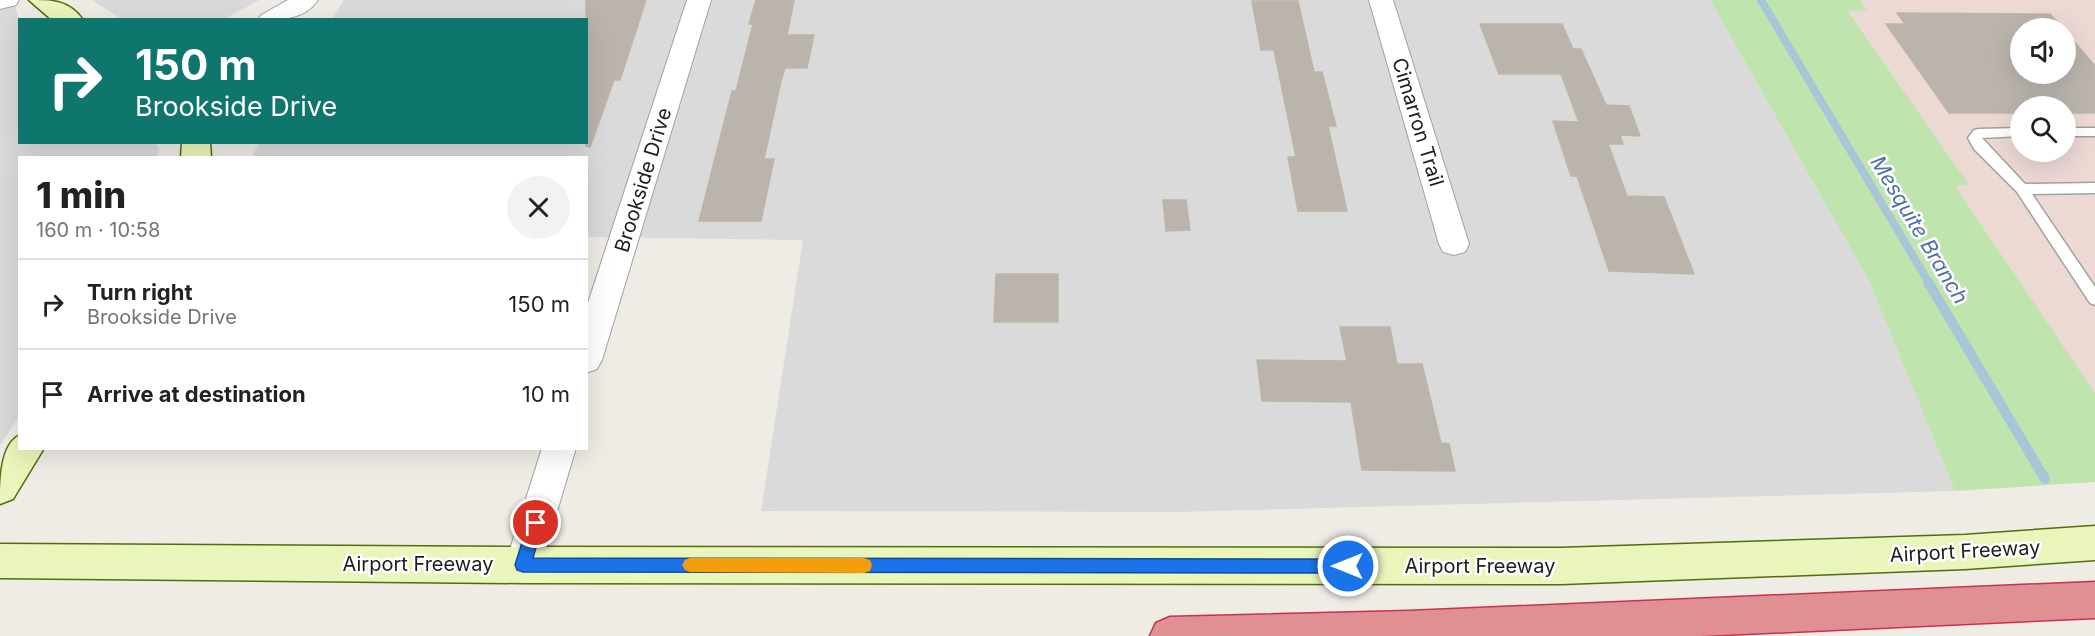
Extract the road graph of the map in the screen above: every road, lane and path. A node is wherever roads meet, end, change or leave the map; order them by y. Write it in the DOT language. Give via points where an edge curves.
graph roads {
  1 [pos="7,0"];
  2 [pos="42,0"];
  3 [pos="306,0"];
  4 [pos="327,0"];
  5 [pos="699,0"];
  6 [pos="1381,0"];
  7 [pos="0,2"];
  8 [pos="67,18"];
  9 [pos="274,18"];
  10 [pos="319,18"];
  11 [pos="2010,132"];
  12 [pos="2076,132"];
  13 [pos="2095,132"];
  14 [pos="2095,188"];
  15 [pos="2022,189"];
  16 [pos="1454,244"];
  17 [pos="2095,299"];
  18 [pos="588,354"];
  19 [pos="25,450"];
  20 [pos="558,450"];
  21 [pos="0,488"];
  22 [pos="2095,543"];
  23 [pos="0,561"];
  24 [pos="523,565"];
  25 [pos="2095,600"];
  26 [pos="1170,636"];
  1 -- 7 [label="street"];
  2 -- 8 [label="main road"];
  3 -- 9 [label="street"];
  4 -- 10 [label="street"];
  5 -- 18 [label="street, Brookside Drive"];
  6 -- 16 [label="street, Cimarron Trail"];
  11 -- 15 [label="lane" via="1979,134 1975,138 1978,146"];
  12 -- 13 [label="lane"];
  14 -- 15 [label="lane"];
  15 -- 17 [label="lane"];
  19 -- 21 [label="main road"];
  20 -- 24 [label="street"];
  22 -- 24 [label="main road, Airport Freeway" via="1965,552 1561,566"];
  23 -- 24 [label="main road, Airport Freeway"];
  25 -- 26 [label="highway" via="1433,629"];
}
